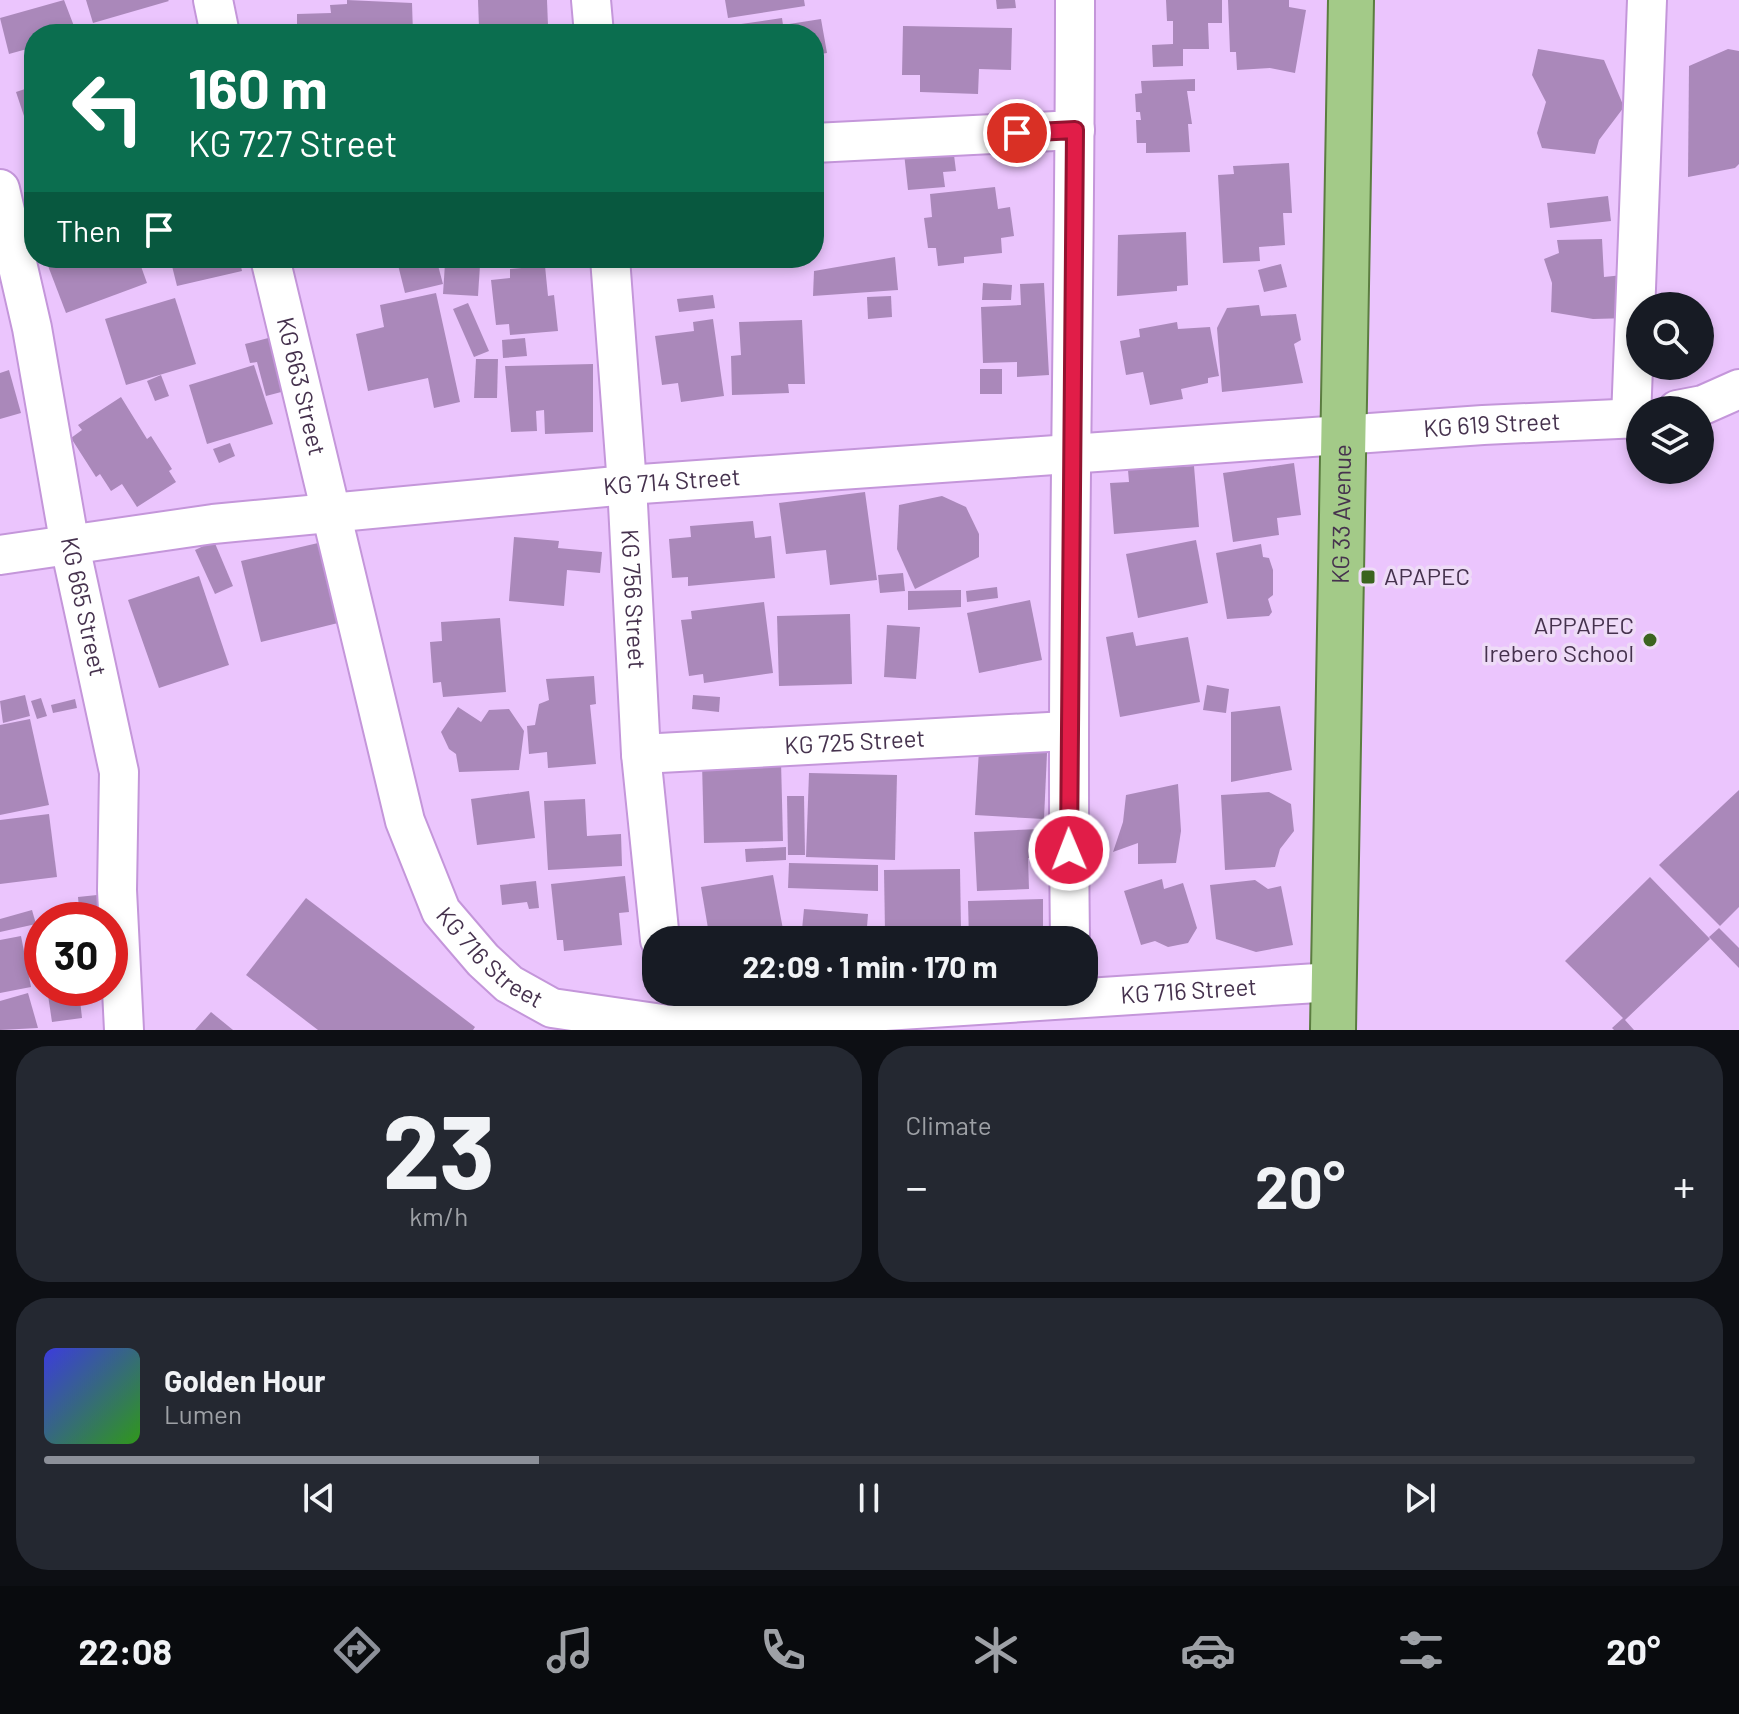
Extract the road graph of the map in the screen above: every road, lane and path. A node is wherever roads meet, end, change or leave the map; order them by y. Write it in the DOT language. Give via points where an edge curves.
graph roads {
  1 [pos="213,0"];
  2 [pos="591,0"];
  3 [pos="1075,0"];
  4 [pos="1351,0"];
  5 [pos="1647,0"];
  6 [pos="218,24"];
  7 [pos="593,24"];
  8 [pos="1075,130"];
  9 [pos="824,143"];
  10 [pos="0,189"];
  11 [pos="272,268"];
  12 [pos="611,268"];
  13 [pos="1739,389"];
  14 [pos="1637,396"];
  15 [pos="1714,400"];
  16 [pos="1626,418"];
  17 [pos="1345,436"];
  18 [pos="1073,454"];
  19 [pos="627,485"];
  20 [pos="330,513"];
  21 [pos="70,546"];
  22 [pos="0,555"];
  23 [pos="1067,731"];
  24 [pos="641,754"];
  25 [pos="659,926"];
  26 [pos="1070,926"];
  27 [pos="1333,982"];
  28 [pos="1098,995"];
  29 [pos="734,1006"];
  30 [pos="667,1008"];
  31 [pos="578,1022"];
  32 [pos="124,1030"];
  33 [pos="1333,1030"];
  1 -- 6 [label="street"];
  2 -- 7 [label="street"];
  3 -- 8 [label="street"];
  4 -- 17 [label="main road, KG 33 Avenue"];
  5 -- 14 [label="street"];
  8 -- 9 [label="street"];
  8 -- 18 [label="street"];
  10 -- 21 [label="street, KG 665 Street" via="32,328"];
  11 -- 20 [label="street, KG 663 Street"];
  12 -- 19 [label="street, KG 756 Street"];
  13 -- 15 [label="street"];
  16 -- 17 [label="street, KG 619 Street"];
  17 -- 18 [label="street, KG 714 Street"];
  17 -- 27 [label="main road, KG 33 Avenue"];
  18 -- 19 [label="street, KG 714 Street"];
  18 -- 23 [label="street"];
  19 -- 20 [label="street, KG 714 Street"];
  19 -- 24 [label="street, KG 756 Street"];
  20 -- 21 [label="street, KG 714 Street"];
  20 -- 31 [label="street, KG 716 Street" via="405,821 441,911 509,984"];
  21 -- 22 [label="street, KG 714 Street"];
  21 -- 32 [label="street, KG 665 Street" via="119,772 117,890"];
  23 -- 24 [label="street, KG 725 Street"];
  23 -- 26 [label="street"];
  24 -- 25 [label="street, KG 756 Street"];
  27 -- 28 [label="street, KG 716 Street"];
  27 -- 33 [label="main road, KG 33 Avenue"];
  29 -- 30 [label="street, KG 716 Street"];
  30 -- 31 [label="street, KG 716 Street"];
}
